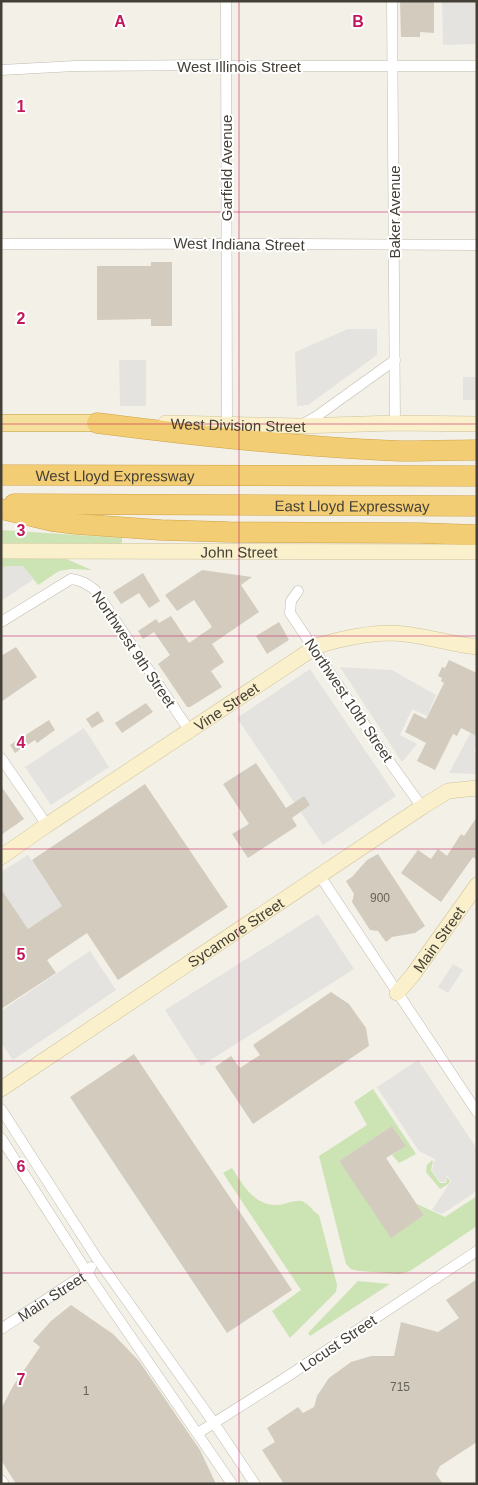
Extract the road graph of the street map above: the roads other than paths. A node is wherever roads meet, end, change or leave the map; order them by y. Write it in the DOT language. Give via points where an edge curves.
graph roads {
  1 [pos="226,1"];
  2 [pos="392,1"];
  3 [pos="226,65"];
  4 [pos="392,66"];
  5 [pos="477,66"];
  6 [pos="1,70"];
  7 [pos="226,243"];
  8 [pos="1,244"];
  9 [pos="394,244"];
  10 [pos="477,245"];
  11 [pos="394,360"];
  12 [pos="1,422"];
  13 [pos="97,423"];
  14 [pos="395,423"];
  15 [pos="477,424"];
  16 [pos="227,425"];
  17 [pos="300,426"];
  18 [pos="477,450"];
  19 [pos="1,475"];
  20 [pos="228,475"];
  21 [pos="477,476"];
  22 [pos="1,504"];
  23 [pos="227,504"];
  24 [pos="477,506"];
  25 [pos="1,509"];
  26 [pos="477,536"];
  27 [pos="1,551"];
  28 [pos="477,552"];
  29 [pos="298,591"];
  30 [pos="1,622"];
  31 [pos="477,647"];
  32 [pos="314,648"];
  33 [pos="189,730"];
  34 [pos="1,758"];
  35 [pos="477,788"];
  36 [pos="422,807"];
  37 [pos="47,825"];
  38 [pos="1,857"];
  39 [pos="320,876"];
  40 [pos="477,885"];
  41 [pos="397,993"];
  42 [pos="1,1089"];
  43 [pos="1,1109"];
  44 [pos="477,1112"];
  45 [pos="1,1138"];
  46 [pos="477,1251"];
  47 [pos="96,1257"];
  48 [pos="88,1272"];
  49 [pos="1,1329"];
  50 [pos="214,1423"];
  51 [pos="198,1433"];
  52 [pos="1,1480"];
  53 [pos="4,1484"];
  54 [pos="232,1484"];
  55 [pos="255,1484"];
  1 -- 3 [label="street, Garfield Avenue"];
  2 -- 4 [label="street, Baker Avenue"];
  3 -- 4 [label="street, West Illinois Street"];
  3 -- 6 [label="street, West Illinois Street"];
  3 -- 7 [label="street, Garfield Avenue"];
  4 -- 5 [label="street, West Illinois Street"];
  4 -- 9 [label="street, Baker Avenue"];
  7 -- 8 [label="street, West Indiana Street"];
  7 -- 9 [label="street, West Indiana Street"];
  7 -- 16 [label="street, Garfield Avenue"];
  9 -- 10 [label="street, West Indiana Street"];
  9 -- 11 [label="street, Baker Avenue"];
  11 -- 14 [label="street, Baker Avenue"];
  11 -- 17 [label="street"];
  12 -- 13 [label="main road, West Division Street"];
  13 -- 16 [label="main road, West Division Street"];
  13 -- 18 [label="highway" via="342,448"];
  14 -- 15 [label="main road, West Division Street"];
  14 -- 17 [label="main road, West Division Street"];
  16 -- 17 [label="main road, West Division Street"];
  19 -- 20 [label="highway, West Lloyd Expressway"];
  20 -- 21 [label="highway, East Lloyd Expressway"];
  22 -- 23 [label="highway, West Lloyd Expressway"];
  23 -- 24 [label="highway, East Lloyd Expressway"];
  25 -- 26 [label="highway" via="52,521 161,530"];
  27 -- 28 [label="main road, John Street"];
  29 -- 32 [label="street, Northwest 10th Street" via="291,601 290,613"];
  30 -- 33 [label="street, Northwest 9th Street" via="71,579 88,584"];
  31 -- 32 [label="main road, Vine Street" via="393,634 366,634"];
  32 -- 33 [label="main road, Vine Street"];
  32 -- 36 [label="street, Northwest 10th Street"];
  33 -- 37 [label="main road, Vine Street"];
  34 -- 37 [label="street"];
  35 -- 36 [label="main road, Sycamore Street" via="448,791"];
  36 -- 39 [label="main road, Sycamore Street"];
  37 -- 38 [label="main road, Vine Street"];
  39 -- 41 [label="street"];
  39 -- 42 [label="main road, Sycamore Street"];
  40 -- 41 [label="main road, Main Street"];
  41 -- 44 [label="street"];
  43 -- 47 [label="street"];
  45 -- 48 [label="street"];
  46 -- 50 [label="street, Locust Street"];
  47 -- 48 [label="street, Main Street"];
  47 -- 50 [label="street"];
  48 -- 49 [label="street, Main Street"];
  48 -- 51 [label="street"];
  50 -- 51 [label="street, Locust Street"];
  50 -- 55 [label="street"];
  51 -- 54 [label="street"];
  52 -- 53 [label="street"];
}
